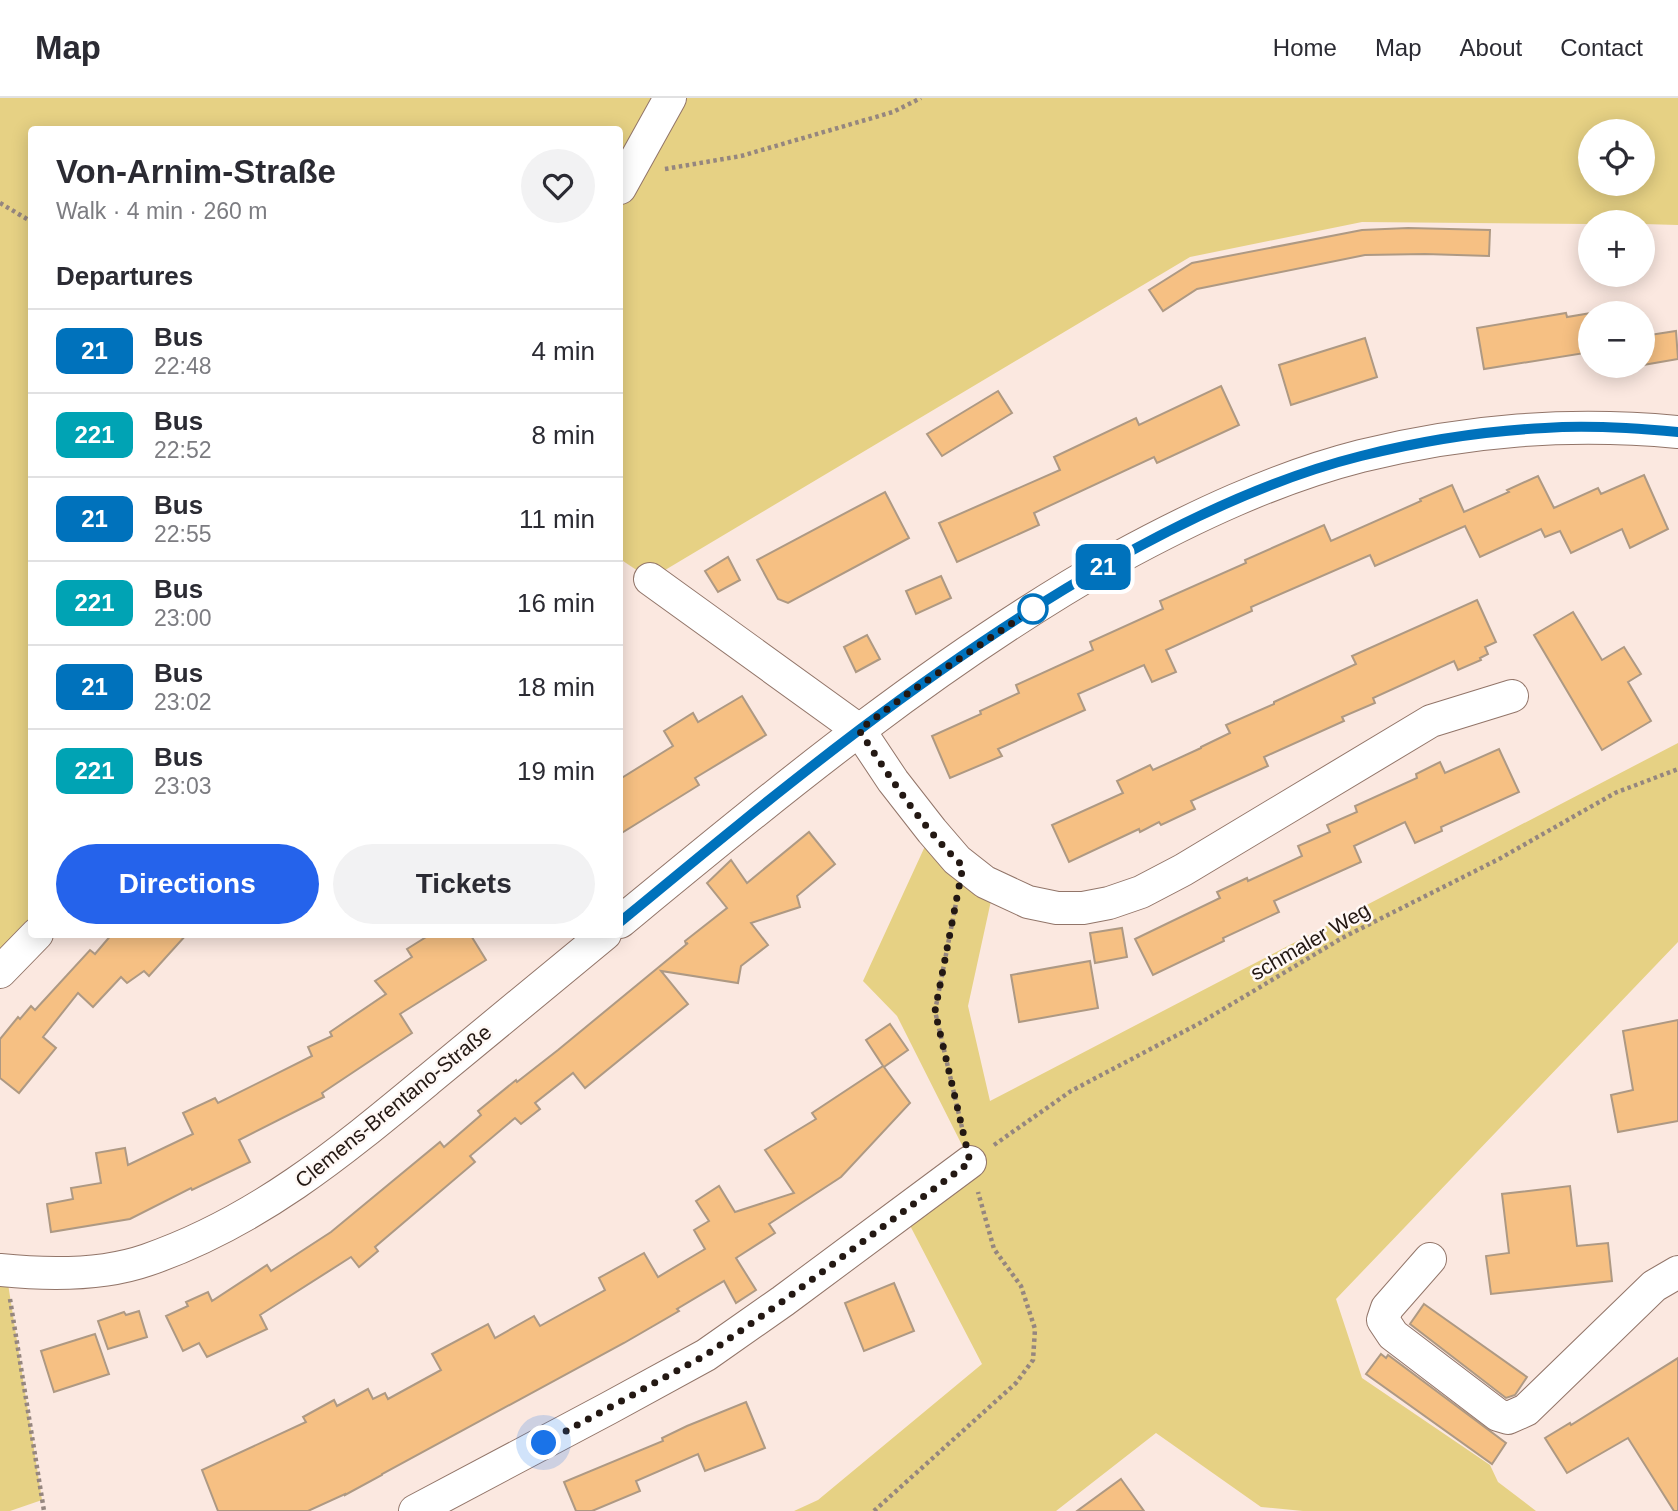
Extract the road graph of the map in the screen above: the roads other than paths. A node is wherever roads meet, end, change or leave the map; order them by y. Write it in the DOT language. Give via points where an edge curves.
graph roads {
  1 [pos="670,98"];
  2 [pos="623,182"];
  3 [pos="1678,432"];
  4 [pos="650,579"];
  5 [pos="1512,696"];
  6 [pos="859,730"];
  7 [pos="623,920"];
  8 [pos="33,938"];
  9 [pos="599,938"];
  10 [pos="0,972"];
  11 [pos="970,1162"];
  12 [pos="1430,1259"];
  13 [pos="3,1271"];
  14 [pos="1678,1272"];
  15 [pos="415,1511"];
  1 -- 2 [label="street"];
  3 -- 6 [label="street" via="1547,428 1488,433 1359,457 1277,484 1165,533 1074,583"];
  4 -- 6 [label="street"];
  5 -- 6 [label="street" via="1431,721 1183,870 1141,892 1083,908 1028,902 963,866 893,782"];
  6 -- 7 [label="street"];
  8 -- 10 [label="street"];
  9 -- 13 [label="street, Clemens-Brentano-Straße" via="351,1143 238,1220 146,1260 111,1269"];
  11 -- 15 [label="street" via="706,1355"];
  12 -- 14 [label="street" via="1387,1308 1383,1320 1393,1335 1508,1418 1526,1410 1654,1286"];
}
